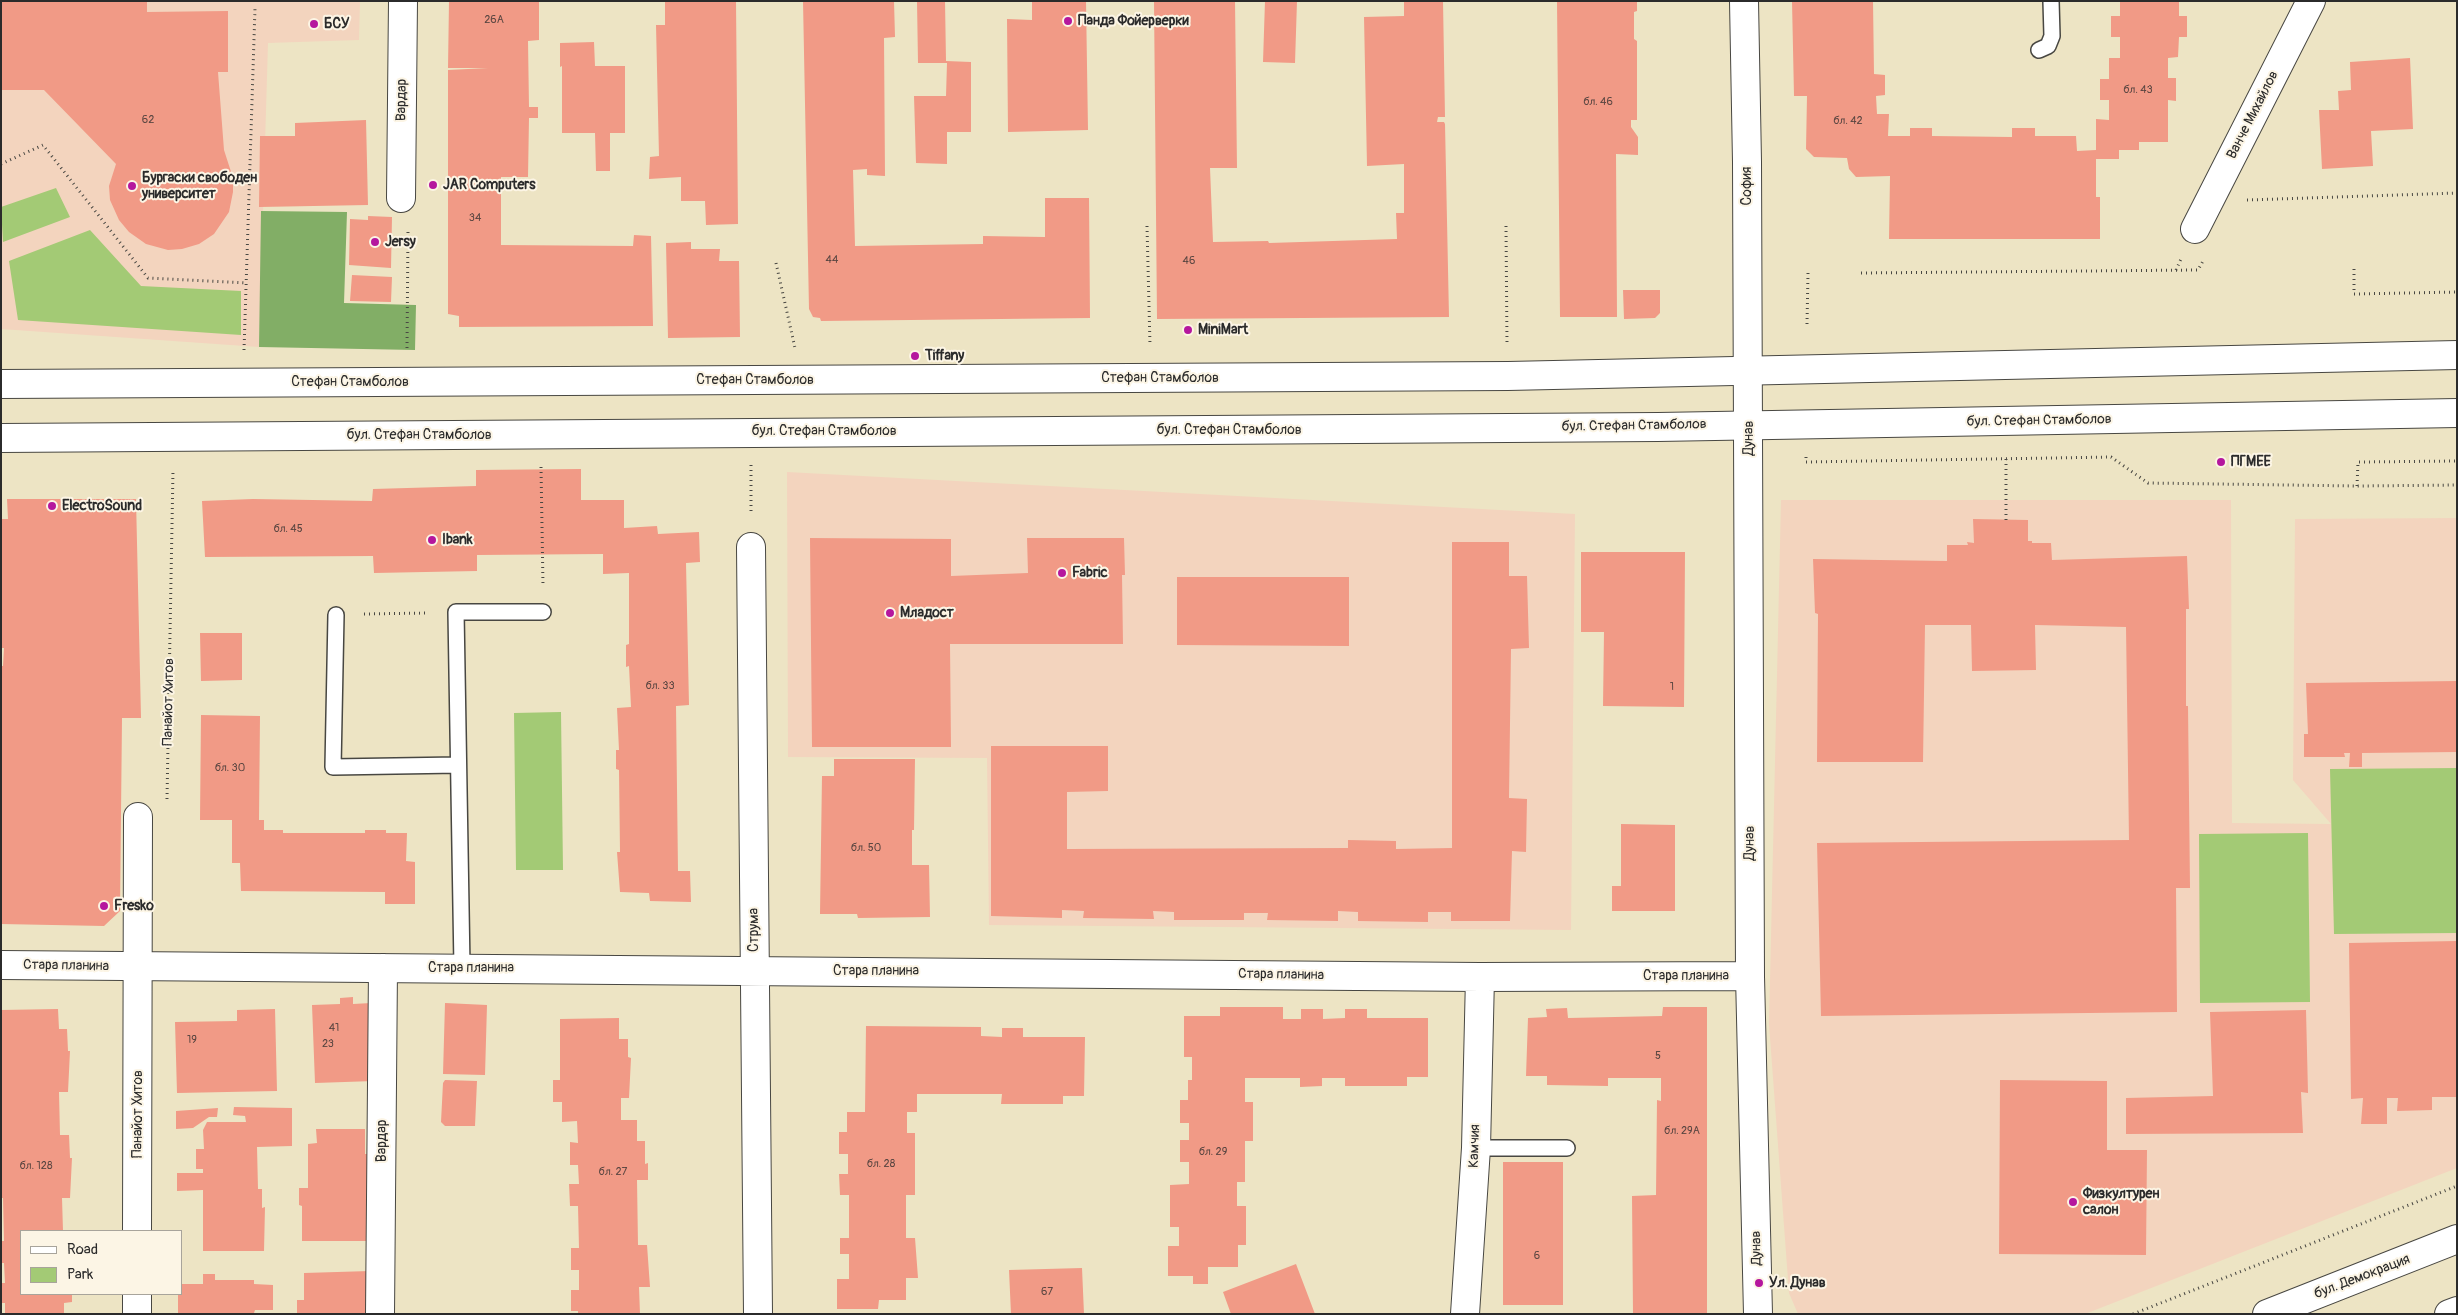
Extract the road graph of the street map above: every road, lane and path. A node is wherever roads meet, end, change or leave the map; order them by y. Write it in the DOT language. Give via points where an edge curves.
graph roads {
  1 [pos="403,1"];
  2 [pos="1744,1"];
  3 [pos="2051,1"];
  4 [pos="2311,1"];
  5 [pos="255,8"];
  6 [pos="2039,50"];
  7 [pos="1,164"];
  8 [pos="2457,193"];
  9 [pos="401,198"];
  10 [pos="2209,200"];
  11 [pos="1147,226"];
  12 [pos="1506,226"];
  13 [pos="2195,229"];
  14 [pos="776,263"];
  15 [pos="2354,269"];
  16 [pos="2198,270"];
  17 [pos="1808,273"];
  18 [pos="1861,273"];
  19 [pos="247,283"];
  20 [pos="2457,292"];
  21 [pos="1807,324"];
  22 [pos="2457,355"];
  23 [pos="1748,371"];
  24 [pos="1508,376"];
  25 [pos="1151,378"];
  26 [pos="802,380"];
  27 [pos="243,381"];
  28 [pos="407,382"];
  29 [pos="1,384"];
  30 [pos="2457,414"];
  31 [pos="1749,425"];
  32 [pos="750,431"];
  33 [pos="541,436"];
  34 [pos="173,437"];
  35 [pos="1,438"];
  36 [pos="2006,460"];
  37 [pos="2457,461"];
  38 [pos="1806,462"];
  39 [pos="2457,485"];
  40 [pos="2357,486"];
  41 [pos="2006,520"];
  42 [pos="751,547"];
  43 [pos="456,612"];
  44 [pos="543,612"];
  45 [pos="336,615"];
  46 [pos="458,765"];
  47 [pos="167,800"];
  48 [pos="138,817"];
  49 [pos="1,964"];
  50 [pos="138,967"];
  51 [pos="383,968"];
  52 [pos="462,968"];
  53 [pos="754,971"];
  54 [pos="1750,976"];
  55 [pos="1480,977"];
  56 [pos="1476,1148"];
  57 [pos="1567,1148"];
  58 [pos="2457,1186"];
  59 [pos="138,1230"];
  60 [pos="2457,1239"];
  61 [pos="137,1295"];
  62 [pos="2457,1310"];
  63 [pos="137,1314"];
  64 [pos="380,1314"];
  65 [pos="758,1314"];
  66 [pos="1464,1314"];
  67 [pos="1758,1314"];
  68 [pos="2134,1314"];
  69 [pos="2267,1314"];
  70 [pos="2449,1314"];
  1 -- 9 [label="street, Вардар"];
  2 -- 23 [label="street, София"];
  3 -- 6 [label="lane" via="2052,36 2048,46"];
  4 -- 10 [label="street, Ванче Михайлов"];
  5 -- 19 [label="path"];
  7 -- 19 [label="path" via="43,145 148,278"];
  8 -- 10 [label="path"];
  9 -- 28 [label="path" via="408,214"];
  10 -- 13 [label="street, Ванче Михайлов"];
  11 -- 25 [label="path"];
  12 -- 24 [label="path"];
  14 -- 26 [label="path"];
  15 -- 20 [label="path" via="2354,294"];
  16 -- 18 [label="path"];
  17 -- 21 [label="path"];
  19 -- 27 [label="path"];
  22 -- 23 [label="street"];
  23 -- 24 [label="street"];
  23 -- 31 [label="street, Дунав"];
  24 -- 25 [label="street, Стефан Стамболов"];
  25 -- 26 [label="street, Стефан Стамболов"];
  26 -- 28 [label="street, Стефан Стамболов"];
  27 -- 28 [label="street, Стефан Стамболов"];
  27 -- 29 [label="street, Стефан Стамболов"];
  30 -- 31 [label="street, бул. Стефан Стамболов"];
  31 -- 32 [label="street, бул. Стефан Стамболов"];
  31 -- 54 [label="street, Дунав"];
  32 -- 33 [label="street, бул. Стефан Стамболов"];
  32 -- 42 [label="path"];
  33 -- 34 [label="street, бул. Стефан Стамболов"];
  33 -- 44 [label="path"];
  34 -- 35 [label="street, бул. Стефан Стамболов"];
  34 -- 47 [label="path, Панайот Хитов"];
  36 -- 38 [label="path"];
  36 -- 40 [label="path" via="2111,458 2148,483"];
  36 -- 41 [label="path"];
  37 -- 40 [label="path" via="2358,462"];
  39 -- 40 [label="path"];
  42 -- 53 [label="street, Струма"];
  43 -- 44 [label="lane"];
  43 -- 45 [label="path"];
  43 -- 46 [label="lane"];
  45 -- 46 [label="lane" via="334,767"];
  46 -- 52 [label="lane"];
  48 -- 50 [label="street, Панайот Хитов"];
  49 -- 50 [label="street, Стара планина"];
  50 -- 51 [label="street, Стара планина"];
  50 -- 59 [label="street, Панайот Хитов"];
  51 -- 52 [label="street, Стара планина"];
  51 -- 64 [label="street, Вардар"];
  52 -- 53 [label="street, Стара планина"];
  53 -- 55 [label="street, Стара планина"];
  53 -- 65 [label="street, Струма"];
  54 -- 55 [label="street, Стара планина"];
  54 -- 67 [label="street, Дунав"];
  55 -- 56 [label="street, Камчия"];
  56 -- 57 [label="lane"];
  56 -- 66 [label="street, Камчия"];
  58 -- 68 [label="path"];
  60 -- 69 [label="street, бул. Демокрация"];
  61 -- 63 [label="street"];
  62 -- 70 [label="street"];
}
